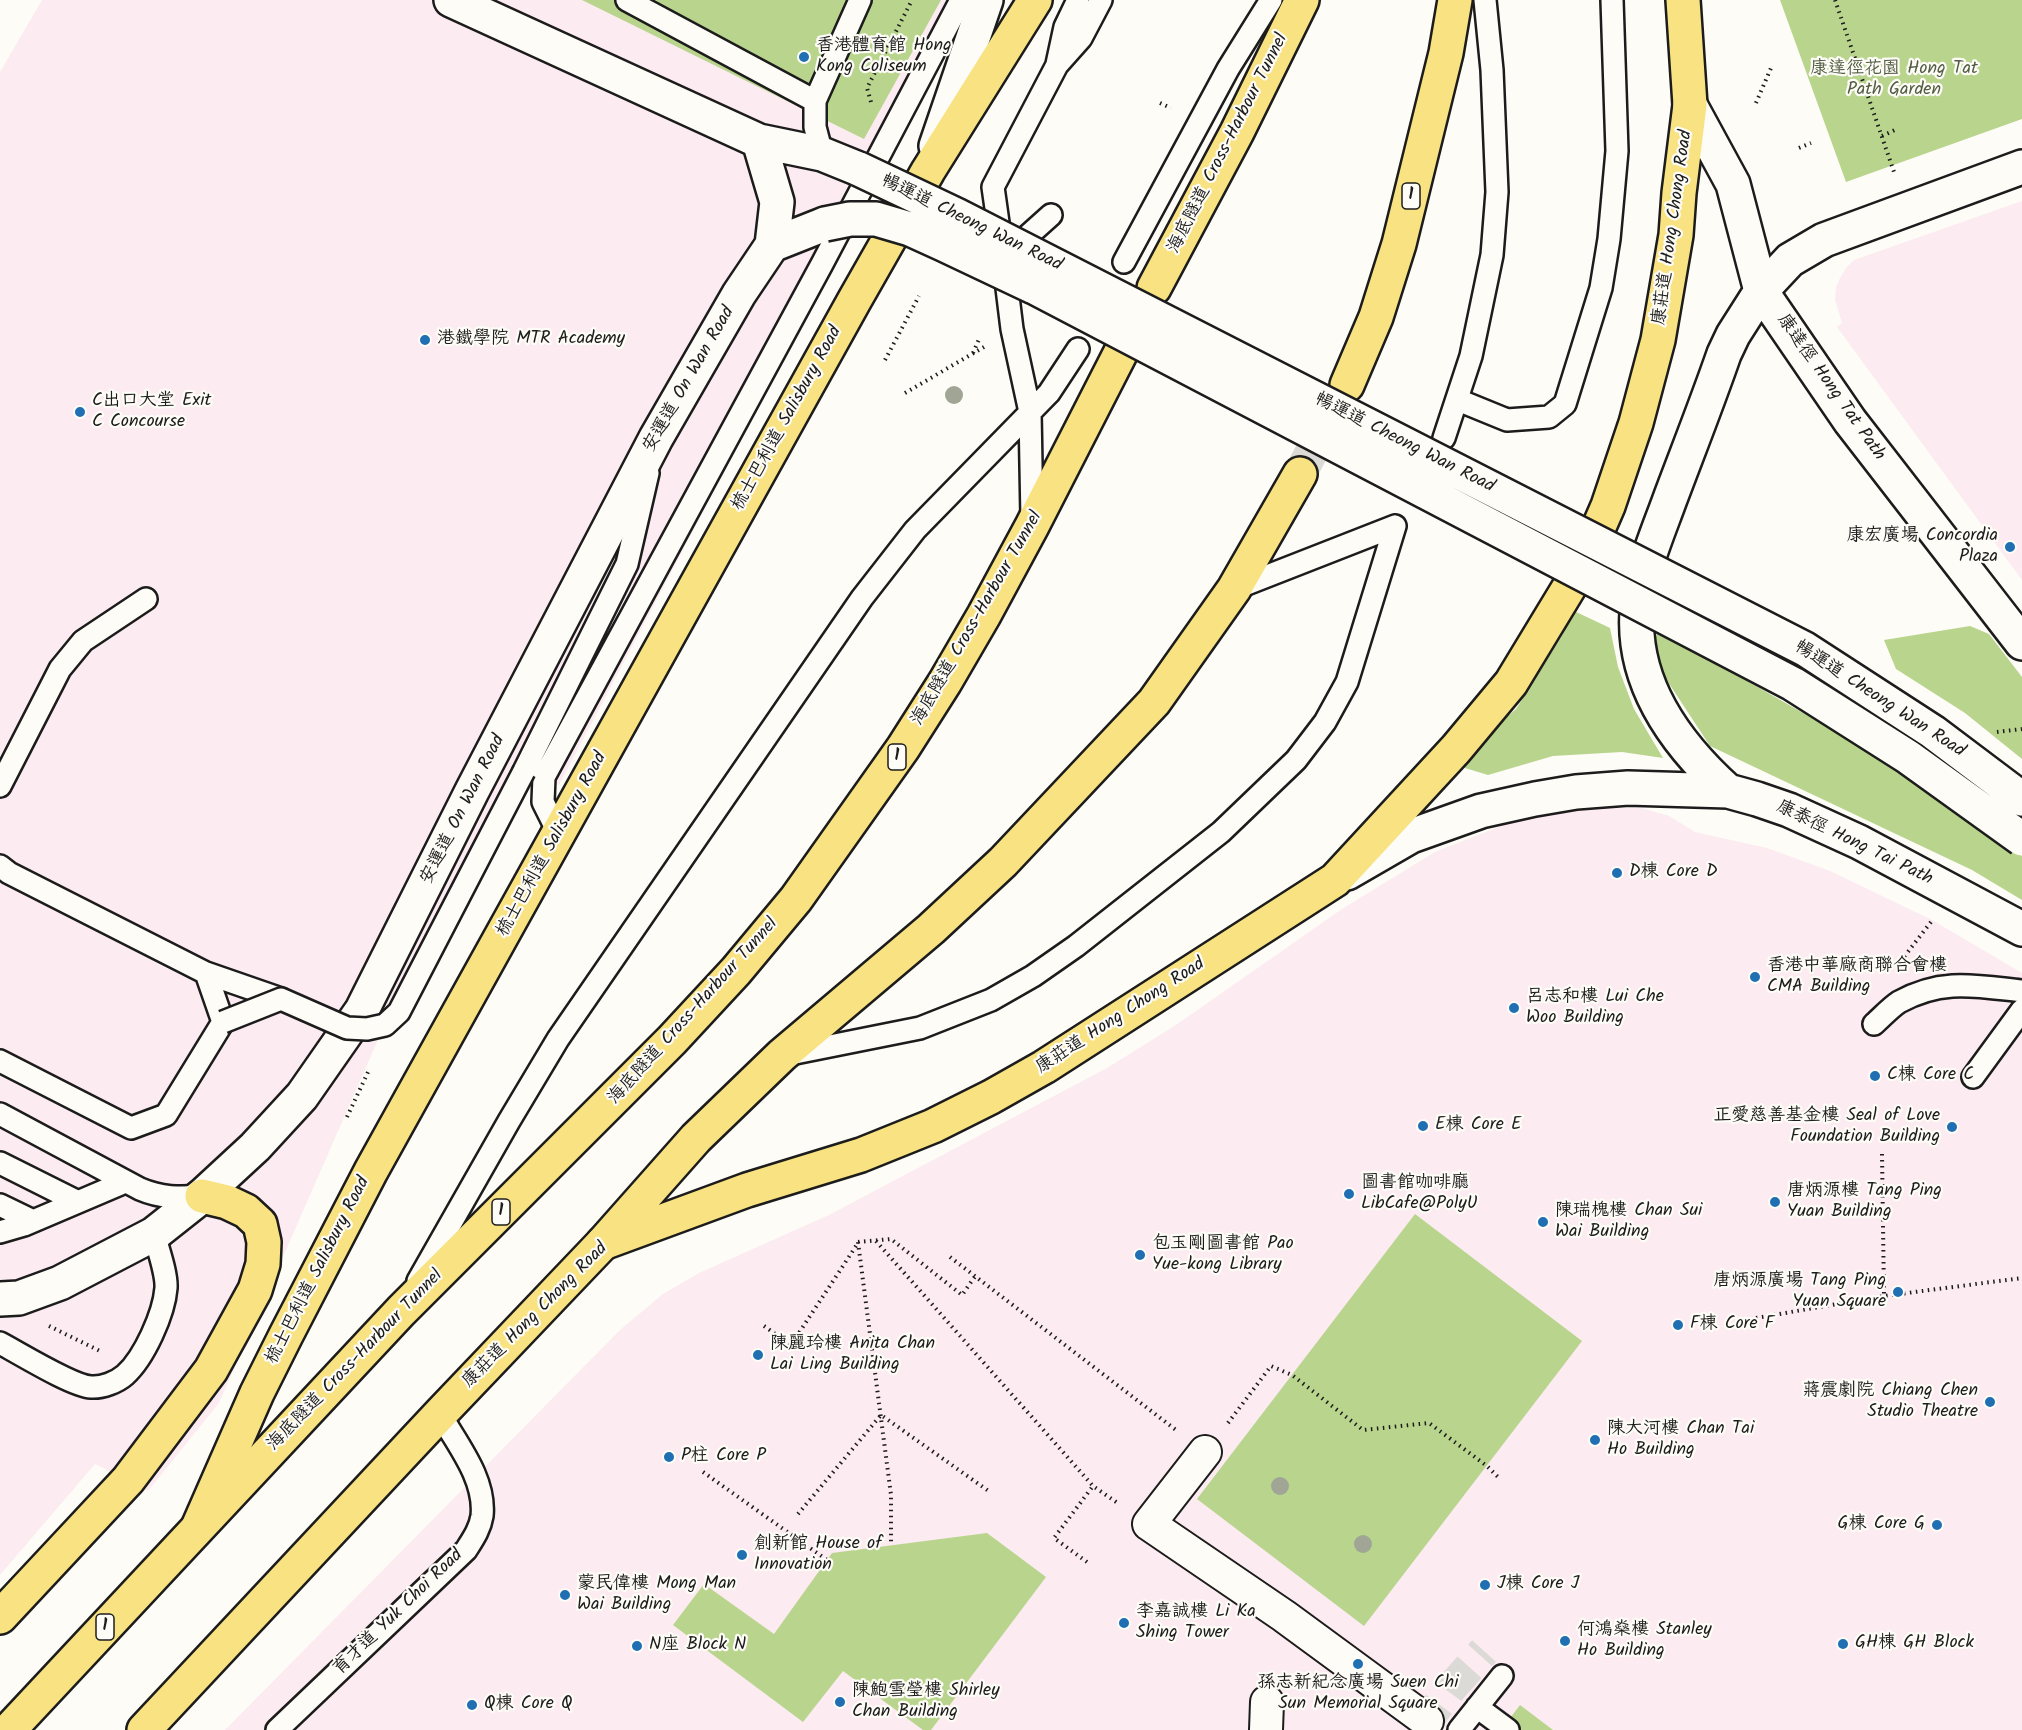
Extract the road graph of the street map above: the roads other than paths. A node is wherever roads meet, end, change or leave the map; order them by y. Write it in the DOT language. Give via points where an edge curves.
graph roads {
  1 [pos="451,0"];
  2 [pos="627,0"];
  3 [pos="860,0"];
  4 [pos="961,0"];
  5 [pos="986,0"];
  6 [pos="1035,0"];
  7 [pos="1078,0"];
  8 [pos="1101,0"];
  9 [pos="1271,0"];
  10 [pos="1302,0"];
  11 [pos="1455,0"];
  12 [pos="1485,0"];
  13 [pos="1612,0"];
  14 [pos="1683,0"];
  15 [pos="1057,65"];
  16 [pos="815,101"];
  17 [pos="1690,105"];
  18 [pos="759,141"];
  19 [pos="822,154"];
  20 [pos="2022,167"];
  21 [pos="928,171"];
  22 [pos="1050,215"];
  23 [pos="772,245"];
  24 [pos="1003,258"];
  25 [pos="1124,262"];
  26 [pos="1154,288"];
  27 [pos="1761,291"];
  28 [pos="1078,349"];
  29 [pos="1121,352"];
  30 [pos="1347,385"];
  31 [pos="1458,400"];
  32 [pos="1030,412"];
  33 [pos="656,438"];
  34 [pos="1444,438"];
  35 [pos="1300,474"];
  36 [pos="1032,526"];
  37 [pos="1234,589"];
  38 [pos="146,599"];
  39 [pos="2016,625"];
  40 [pos="0,786"];
  41 [pos="1728,791"];
  42 [pos="2022,799"];
  43 [pos="559,834"];
  44 [pos="2022,838"];
  45 [pos="0,866"];
  46 [pos="1335,880"];
  47 [pos="2022,929"];
  48 [pos="206,973"];
  49 [pos="2022,991"];
  50 [pos="281,999"];
  51 [pos="2022,1010"];
  52 [pos="223,1022"];
  53 [pos="1874,1024"];
  54 [pos="782,1056"];
  55 [pos="0,1061"];
  56 [pos="1973,1077"];
  57 [pos="0,1114"];
  58 [pos="0,1163"];
  59 [pos="124,1182"];
  60 [pos="202,1196"];
  61 [pos="78,1202"];
  62 [pos="0,1205"];
  63 [pos="33,1221"];
  64 [pos="0,1232"];
  65 [pos="154,1234"];
  66 [pos="603,1243"];
  67 [pos="0,1299"];
  68 [pos="401,1311"];
  69 [pos="0,1343"];
  70 [pos="440,1413"];
  71 [pos="1205,1452"];
  72 [pos="197,1529"];
  73 [pos="0,1617"];
  74 [pos="1502,1676"];
  75 [pos="1477,1707"];
  76 [pos="1427,1721"];
  77 [pos="9,1730"];
  78 [pos="144,1730"];
  79 [pos="277,1730"];
  80 [pos="1459,1730"];
  81 [pos="1508,1730"];
  1 -- 18 [label="street, 暢運道 Cheong Wan Road"];
  2 -- 16 [label="lane"];
  3 -- 16 [label="lane"];
  4 -- 43 [label="lane" via="544,777 543,802"];
  5 -- 21 [label="street, 梳士巴利道 Salisbury Road"];
  6 -- 21 [label="main road, 梳士巴利道 Salisbury Road"];
  7 -- 15 [label="lane" via="1065,27"];
  8 -- 15 [label="lane" via="1082,38"];
  9 -- 25 [label="lane" via="1228,69"];
  10 -- 26 [label="main road, 海底隧道 Cross-Harbour Tunnel"];
  11 -- 30 [label="main road, 1" via="1446,53 1399,244 1376,316"];
  12 -- 31 [label="lane" via="1497,192 1492,255"];
  13 -- 31 [label="lane" via="1617,151 1609,240 1601,288 1565,404 1549,417 1507,420"];
  14 -- 17 [label="main road, 康莊道 Hong Chong Road"];
  15 -- 24 [label="lane" via="993,187"];
  16 -- 19 [label="lane" via="815,127"];
  17 -- 27 [label="street, 康達徑 Hong Tat Path" via="1733,184"];
  17 -- 46 [label="main road, 康莊道 Hong Chong Road" via="1676,235 1658,340 1636,423 1608,506 1582,566 1511,683"];
  18 -- 19 [label="street, 暢運道 Cheong Wan Road"];
  18 -- 23 [label="street" via="777,202"];
  19 -- 42 [label="street, 暢運道 Cheong Wan Road, bridge" via="958,216 1805,649 1933,732"];
  20 -- 27 [label="street" via="1824,240 1790,260"];
  21 -- 43 [label="main road, 梳士巴利道 Salisbury Road"];
  22 -- 24 [label="lane"];
  23 -- 33 [label="street, 安運道 On Wan Road" via="739,294"];
  23 -- 44 [label="street, 暢運道 Cheong Wan Road, bridge" via="825,224 850,219 876,219 943,243 1044,292 1793,684 1908,757"];
  24 -- 32 [label="lane" via="1012,329"];
  27 -- 39 [label="street, 康達徑 Hong Tat Path" via="1850,421"];
  27 -- 41 [label="street" via="1724,354 1644,573 1637,611 1643,668 1658,708 1702,768"];
  28 -- 32 [label="lane" via="1049,393"];
  29 -- 36 [label="main road, 海底隧道 Cross-Harbour Tunnel / 1"];
  31 -- 34 [label="lane"];
  32 -- 36 [label="lane"];
  32 -- 68 [label="lane" via="915,530 862,598 558,1039"];
  33 -- 50 [label="lane, bridge" via="627,564 399,1012 385,1025 347,1028"];
  33 -- 60 [label="street, 安運道 On Wan Road" via="362,1010 302,1096"];
  35 -- 37 [label="main road"];
  36 -- 68 [label="main road, 海底隧道 Cross-Harbour Tunnel / 1" via="909,739 796,899 672,1040"];
  37 -- 54 [label="main road" via="1154,702 1003,862"];
  37 -- 54 [label="lane" via="1395,526 1347,682 1325,722 1296,760 1221,832 1076,946 991,1000 920,1028"];
  38 -- 40 [label="lane" via="82,641 60,669"];
  41 -- 46 [label="street, 康泰徑 Hong Tai Path" via="1628,788 1519,802 1411,836"];
  41 -- 47 [label="street, 康泰徑 Hong Tai Path" via="1789,810 1859,842"];
  43 -- 72 [label="main road, 梳士巴利道 Salisbury Road" via="337,1234 257,1393"];
  45 -- 48 [label="lane"];
  46 -- 66 [label="main road, 康莊道 Hong Chong Road" via="1044,1067 933,1126 861,1155 747,1190"];
  48 -- 50 [label="lane"];
  48 -- 52 [label="lane"];
  49 -- 53 [label="lane" via="1954,984 1925,990 1897,1004"];
  50 -- 52 [label="lane, bridge"];
  51 -- 56 [label="lane"];
  52 -- 55 [label="lane" via="166,1115 131,1128"];
  54 -- 66 [label="main road" via="696,1138"];
  57 -- 59 [label="lane"];
  58 -- 61 [label="lane"];
  59 -- 60 [label="lane" via="155,1195"];
  59 -- 61 [label="lane"];
  60 -- 65 [label="street, 安運道 On Wan Road"];
  60 -- 73 [label="main road" via="246,1211 260,1224 263,1264 255,1290 211,1370 128,1480"];
  61 -- 63 [label="lane"];
  62 -- 63 [label="lane"];
  63 -- 64 [label="lane"];
  65 -- 67 [label="street, 安運道 On Wan Road" via="60,1283 19,1298"];
  65 -- 69 [label="lane" via="166,1287 160,1315 140,1357 125,1375 113,1383 91,1387"];
  66 -- 70 [label="main road, 康莊道 Hong Chong Road"];
  68 -- 72 [label="main road, 海底隧道 Cross-Harbour Tunnel / 1"];
  70 -- 78 [label="main road, 康莊道 Hong Chong Road"];
  70 -- 79 [label="lane, 育才道 Yuk Choi Road" via="476,1476 482,1516 476,1535 466,1550"];
  71 -- 76 [label="street" via="1149,1524"];
  72 -- 77 [label="main road, 1"];
  74 -- 75 [label="lane"];
  75 -- 80 [label="lane"];
  75 -- 81 [label="lane"];
}
